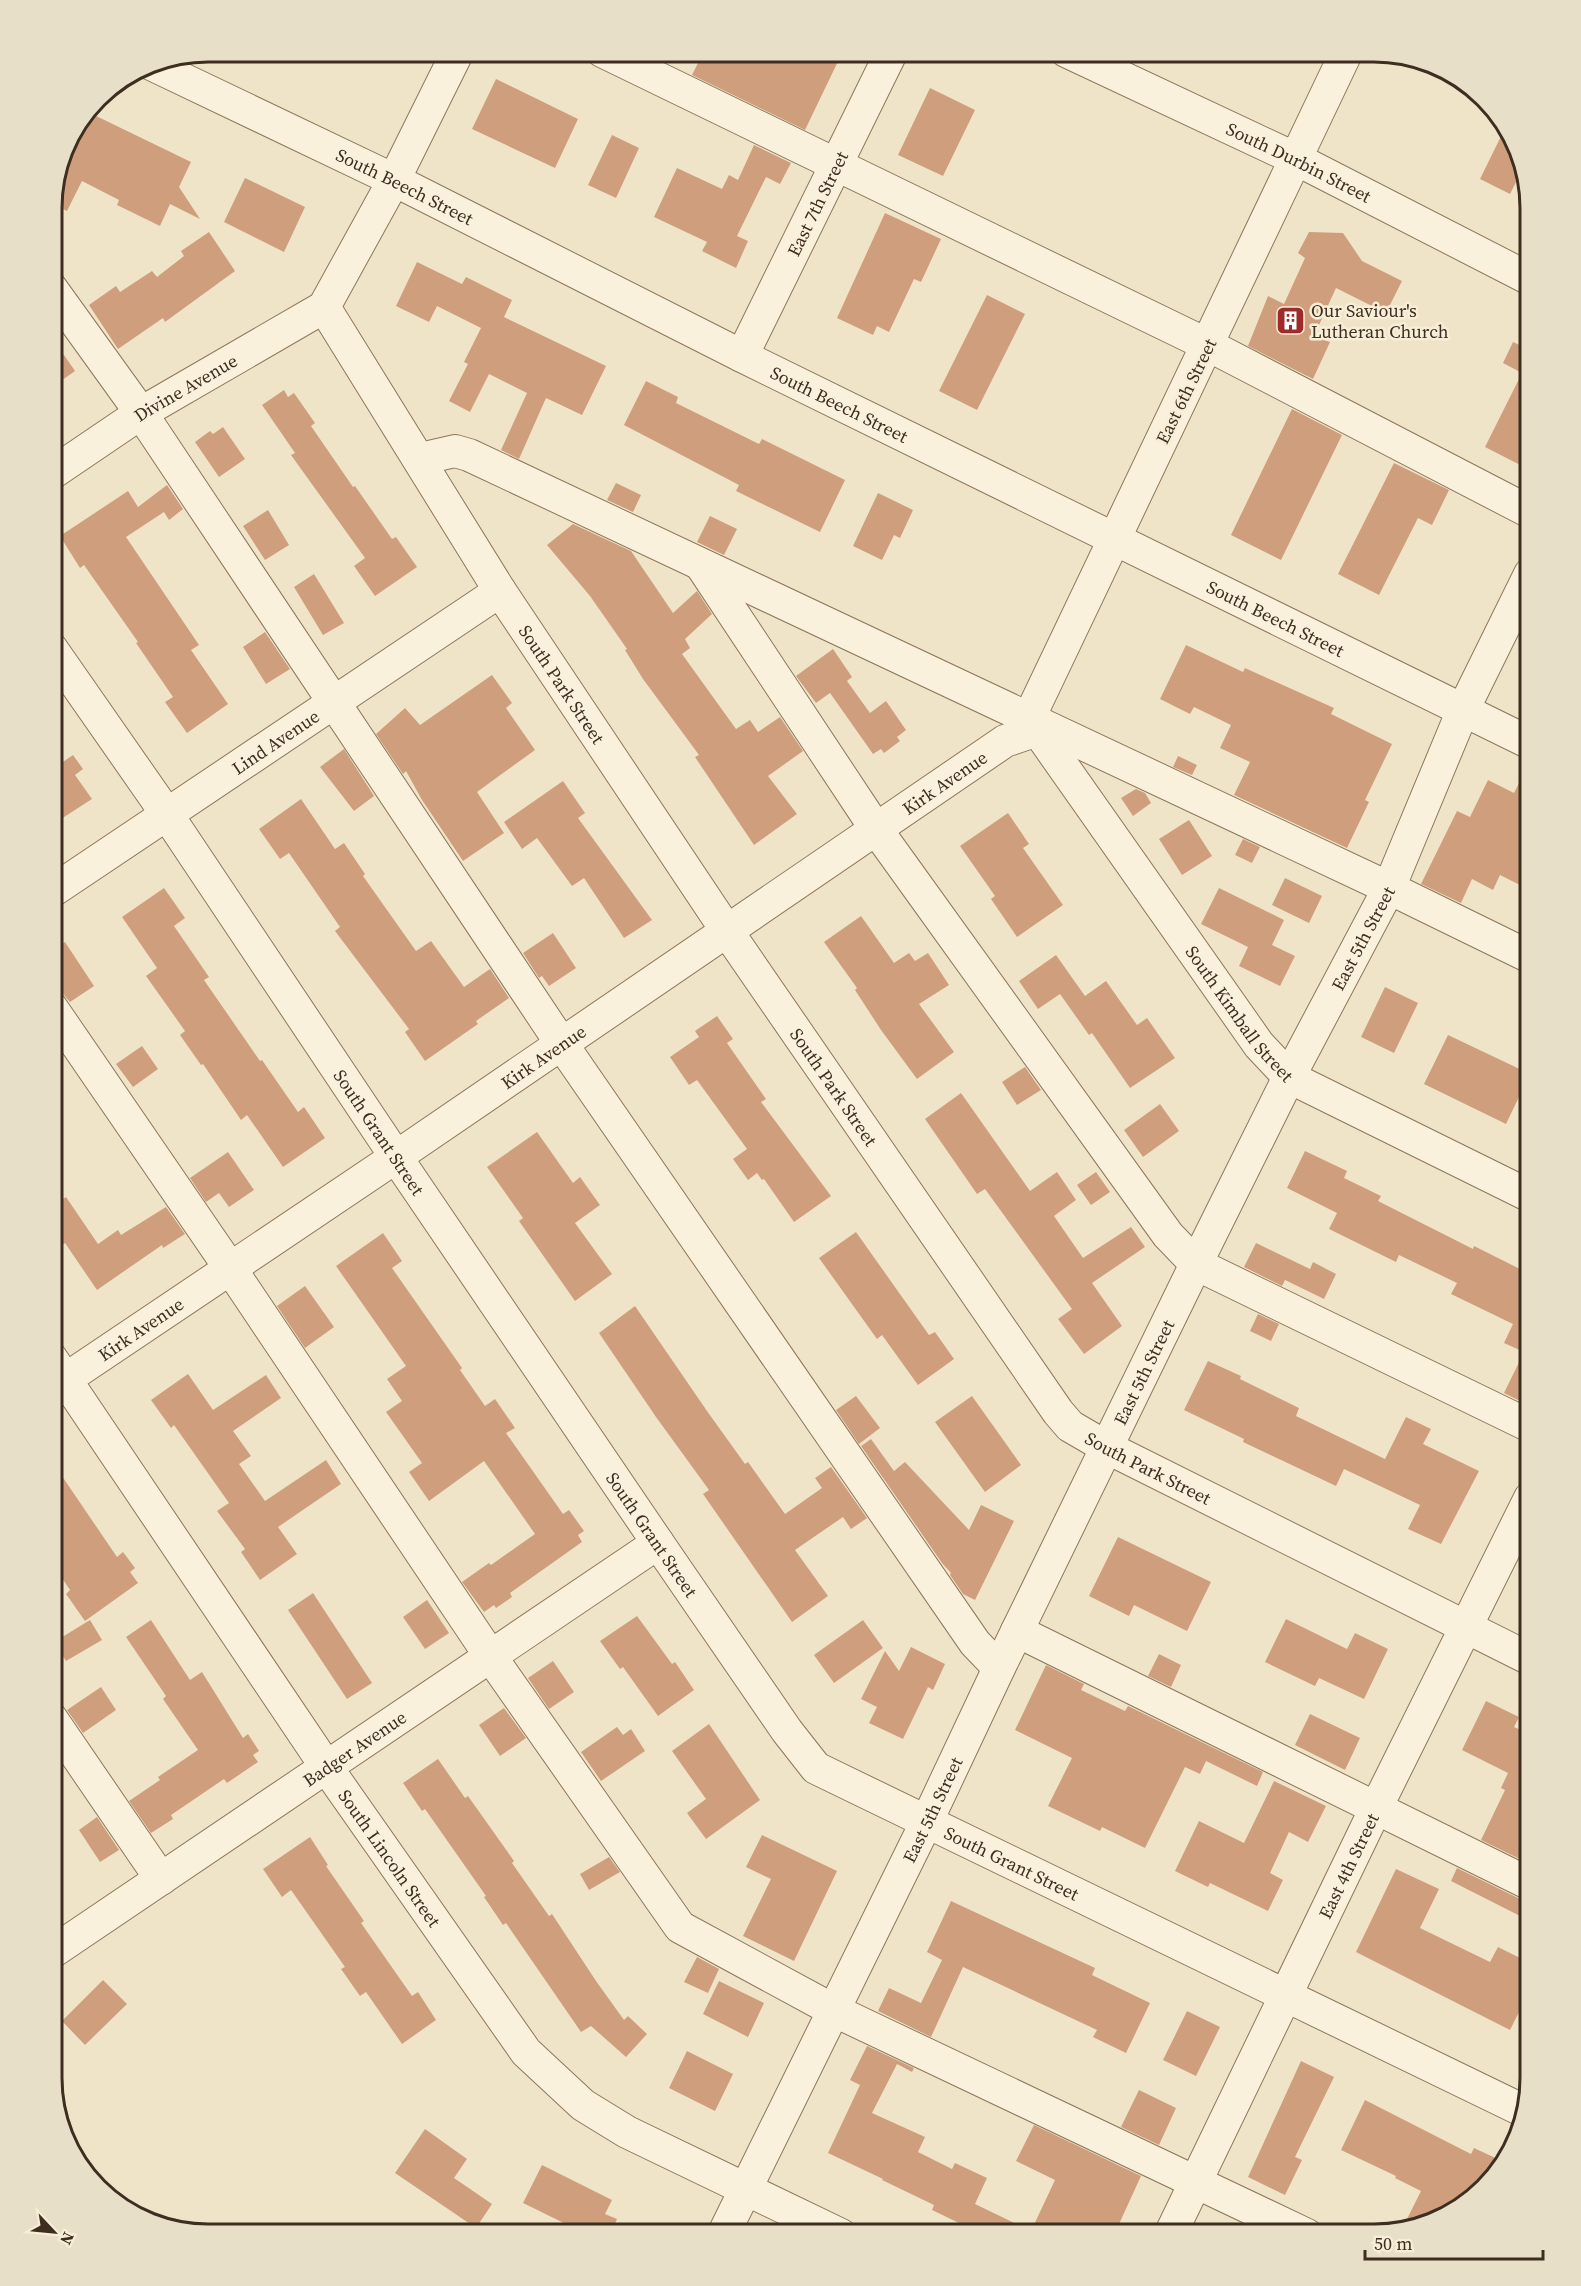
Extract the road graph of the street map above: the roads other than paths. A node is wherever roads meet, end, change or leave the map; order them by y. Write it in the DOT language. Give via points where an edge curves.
graph roads {
  1 [pos="453,62"];
  2 [pos="624,62"];
  3 [pos="887,62"];
  4 [pos="1089,62"];
  5 [pos="1342,62"];
  6 [pos="161,69"];
  7 [pos="1296,159"];
  8 [pos="837,166"];
  9 [pos="394,180"];
  10 [pos="1520,274"];
  11 [pos="62,303"];
  12 [pos="324,307"];
  13 [pos="1208,345"];
  14 [pos="742,356"];
  15 [pos="141,414"];
  16 [pos="420,459"];
  17 [pos="62,467"];
  18 [pos="1520,507"];
  19 [pos="1114,537"];
  20 [pos="701,565"];
  21 [pos="500,591"];
  22 [pos="1520,594"];
  23 [pos="62,663"];
  24 [pos="333,702"];
  25 [pos="1463,710"];
  26 [pos="1033,724"];
  27 [pos="1520,738"];
  28 [pos="166,813"];
  29 [pos="876,828"];
  30 [pos="62,885"];
  31 [pos="1389,888"];
  32 [pos="727,931"];
  33 [pos="1520,952"];
  34 [pos="62,1022"];
  35 [pos="561,1043"];
  36 [pos="1289,1077"];
  37 [pos="396,1157"];
  38 [pos="1520,1191"];
  39 [pos="1196,1264"];
  40 [pos="230,1268"];
  41 [pos="61,1372"];
  42 [pos="61,1383"];
  43 [pos="1520,1421"];
  44 [pos="1106,1447"];
  45 [pos="1520,1518"];
  46 [pos="657,1543"];
  47 [pos="1466,1629"];
  48 [pos="1017,1631"];
  49 [pos="1520,1654"];
  50 [pos="490,1657"];
  51 [pos="999,1668"];
  52 [pos="61,1733"];
  53 [pos="327,1767"];
  54 [pos="1376,1808"];
  55 [pos="926,1823"];
  56 [pos="161,1879"];
  57 [pos="1520,1879"];
  58 [pos="61,1946"];
  59 [pos="1287,1995"];
  60 [pos="833,2010"];
  61 [pos="1516,2107"];
  62 [pos="1197,2181"];
  63 [pos="746,2188"];
  64 [pos="728,2224"];
  65 [pos="819,2224"];
  66 [pos="1176,2224"];
  67 [pos="1284,2224"];
  1 -- 9 [label="street"];
  2 -- 8 [label="street"];
  3 -- 8 [label="street, East 7th Street"];
  4 -- 7 [label="street, South Durbin Street"];
  5 -- 7 [label="street, East 6th Street"];
  6 -- 9 [label="street, South Beech Street"];
  7 -- 10 [label="street, South Durbin Street"];
  7 -- 13 [label="street, East 6th Street"];
  8 -- 13 [label="street"];
  8 -- 14 [label="street, East 7th Street"];
  9 -- 12 [label="street"];
  9 -- 14 [label="street, South Beech Street"];
  11 -- 15 [label="street"];
  12 -- 15 [label="street, Divine Avenue"];
  12 -- 16 [label="street, South Park Street"];
  13 -- 18 [label="street"];
  13 -- 19 [label="street, East 6th Street"];
  14 -- 19 [label="street, South Beech Street"];
  15 -- 17 [label="street, Divine Avenue"];
  15 -- 24 [label="street"];
  16 -- 20 [label="street" via="455,451 469,455"];
  16 -- 21 [label="street, South Park Street"];
  19 -- 25 [label="street, South Beech Street"];
  19 -- 26 [label="street, East 6th Street"];
  20 -- 26 [label="street"];
  20 -- 29 [label="street"];
  21 -- 24 [label="street, Lind Avenue"];
  21 -- 32 [label="street, South Park Street"];
  22 -- 25 [label="street, East 5th Street"];
  23 -- 28 [label="street, South Grant Street"];
  24 -- 28 [label="street, Lind Avenue"];
  24 -- 35 [label="street"];
  25 -- 27 [label="street, South Beech Street"];
  25 -- 31 [label="street, East 5th Street"];
  26 -- 29 [label="street, Kirk Avenue"];
  26 -- 31 [label="street"];
  26 -- 36 [label="street, South Kimball Street" via="1259,1045"];
  28 -- 30 [label="street, Lind Avenue"];
  28 -- 37 [label="street, South Grant Street"];
  29 -- 32 [label="street, Kirk Avenue"];
  29 -- 39 [label="street" via="1168,1234"];
  31 -- 33 [label="street"];
  31 -- 36 [label="street, East 5th Street"];
  32 -- 35 [label="street, Kirk Avenue"];
  32 -- 44 [label="street, South Park Street" via="1058,1412 1070,1426"];
  34 -- 40 [label="street"];
  35 -- 37 [label="street, Kirk Avenue"];
  35 -- 51 [label="street" via="975,1643"];
  36 -- 38 [label="street, South Kimball Street"];
  36 -- 39 [label="street, East 5th Street"];
  37 -- 40 [label="street, Kirk Avenue"];
  37 -- 46 [label="street, South Grant Street"];
  39 -- 43 [label="street"];
  39 -- 44 [label="street, East 5th Street"];
  40 -- 41 [label="street, Kirk Avenue"];
  40 -- 50 [label="street"];
  42 -- 53 [label="street, South Lincoln Street"];
  44 -- 47 [label="street, South Park Street"];
  44 -- 48 [label="street, East 5th Street"];
  45 -- 47 [label="street, East 4th Street"];
  46 -- 50 [label="street, Badger Avenue"];
  46 -- 55 [label="street, South Grant Street" via="816,1768"];
  47 -- 49 [label="street, South Park Street"];
  47 -- 54 [label="street, East 4th Street"];
  48 -- 51 [label="street, East 5th Street"];
  48 -- 54 [label="street"];
  50 -- 53 [label="street, Badger Avenue"];
  50 -- 60 [label="street" via="680,1927"];
  51 -- 55 [label="street, East 5th Street"];
  52 -- 56 [label="street"];
  53 -- 56 [label="street, Badger Avenue"];
  53 -- 63 [label="street, South Lincoln Street" via="526,2052 583,2105 627,2132"];
  54 -- 57 [label="street"];
  54 -- 59 [label="street, East 4th Street"];
  55 -- 59 [label="street, South Grant Street"];
  55 -- 60 [label="street, East 5th Street"];
  56 -- 58 [label="street, Badger Avenue"];
  59 -- 61 [label="street, South Grant Street"];
  59 -- 62 [label="street, East 4th Street"];
  60 -- 62 [label="street"];
  60 -- 63 [label="street, East 5th Street"];
  62 -- 66 [label="street, East 4th Street"];
  62 -- 67 [label="street"];
  63 -- 64 [label="street, East 5th Street"];
  63 -- 65 [label="street, South Lincoln Street"];
}
